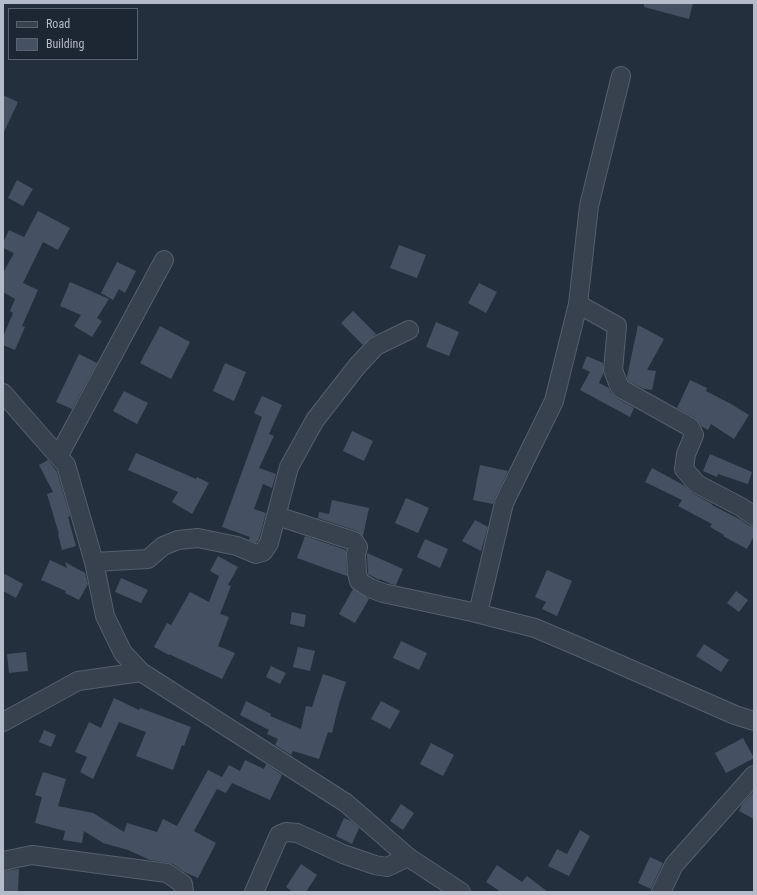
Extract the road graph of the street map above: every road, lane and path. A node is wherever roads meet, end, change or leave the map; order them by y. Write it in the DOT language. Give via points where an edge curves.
graph roads {
  1 [pos="621,76"];
  2 [pos="164,260"];
  3 [pos="578,304"];
  4 [pos="409,330"];
  5 [pos="3,393"];
  6 [pos="59,456"];
  7 [pos="277,516"];
  8 [pos="754,516"];
  9 [pos="94,562"];
  10 [pos="478,613"];
  11 [pos="141,672"];
  12 [pos="754,721"];
  13 [pos="3,722"];
  14 [pos="754,774"];
  15 [pos="408,857"];
  16 [pos="3,861"];
  17 [pos="184,892"];
  18 [pos="254,892"];
  19 [pos="462,892"];
  20 [pos="661,892"];
  1 -- 3 [label="street" via="590,206"];
  2 -- 6 [label="street"];
  3 -- 8 [label="street" via="617,326 613,370 620,388 690,427 694,436 686,454 684,469 697,484"];
  3 -- 10 [label="street" via="554,400 504,503"];
  4 -- 7 [label="street" via="376,346 315,420 289,467"];
  5 -- 6 [label="street"];
  6 -- 9 [label="street" via="66,464"];
  7 -- 9 [label="street" via="269,543 263,552 256,554 237,546 198,538 178,540 163,546 148,559"];
  7 -- 10 [label="street" via="354,541 358,547 356,554 359,581 370,588"];
  9 -- 11 [label="street" via="105,616 123,653"];
  10 -- 12 [label="street" via="535,628"];
  11 -- 13 [label="street" via="78,681"];
  11 -- 15 [label="street" via="346,803"];
  14 -- 20 [label="street" via="674,865"];
  15 -- 18 [label="street" via="387,867 374,865 297,833 286,832 279,835"];
  15 -- 19 [label="street"];
  16 -- 17 [label="street" via="32,855 167,873 183,884"];
}
